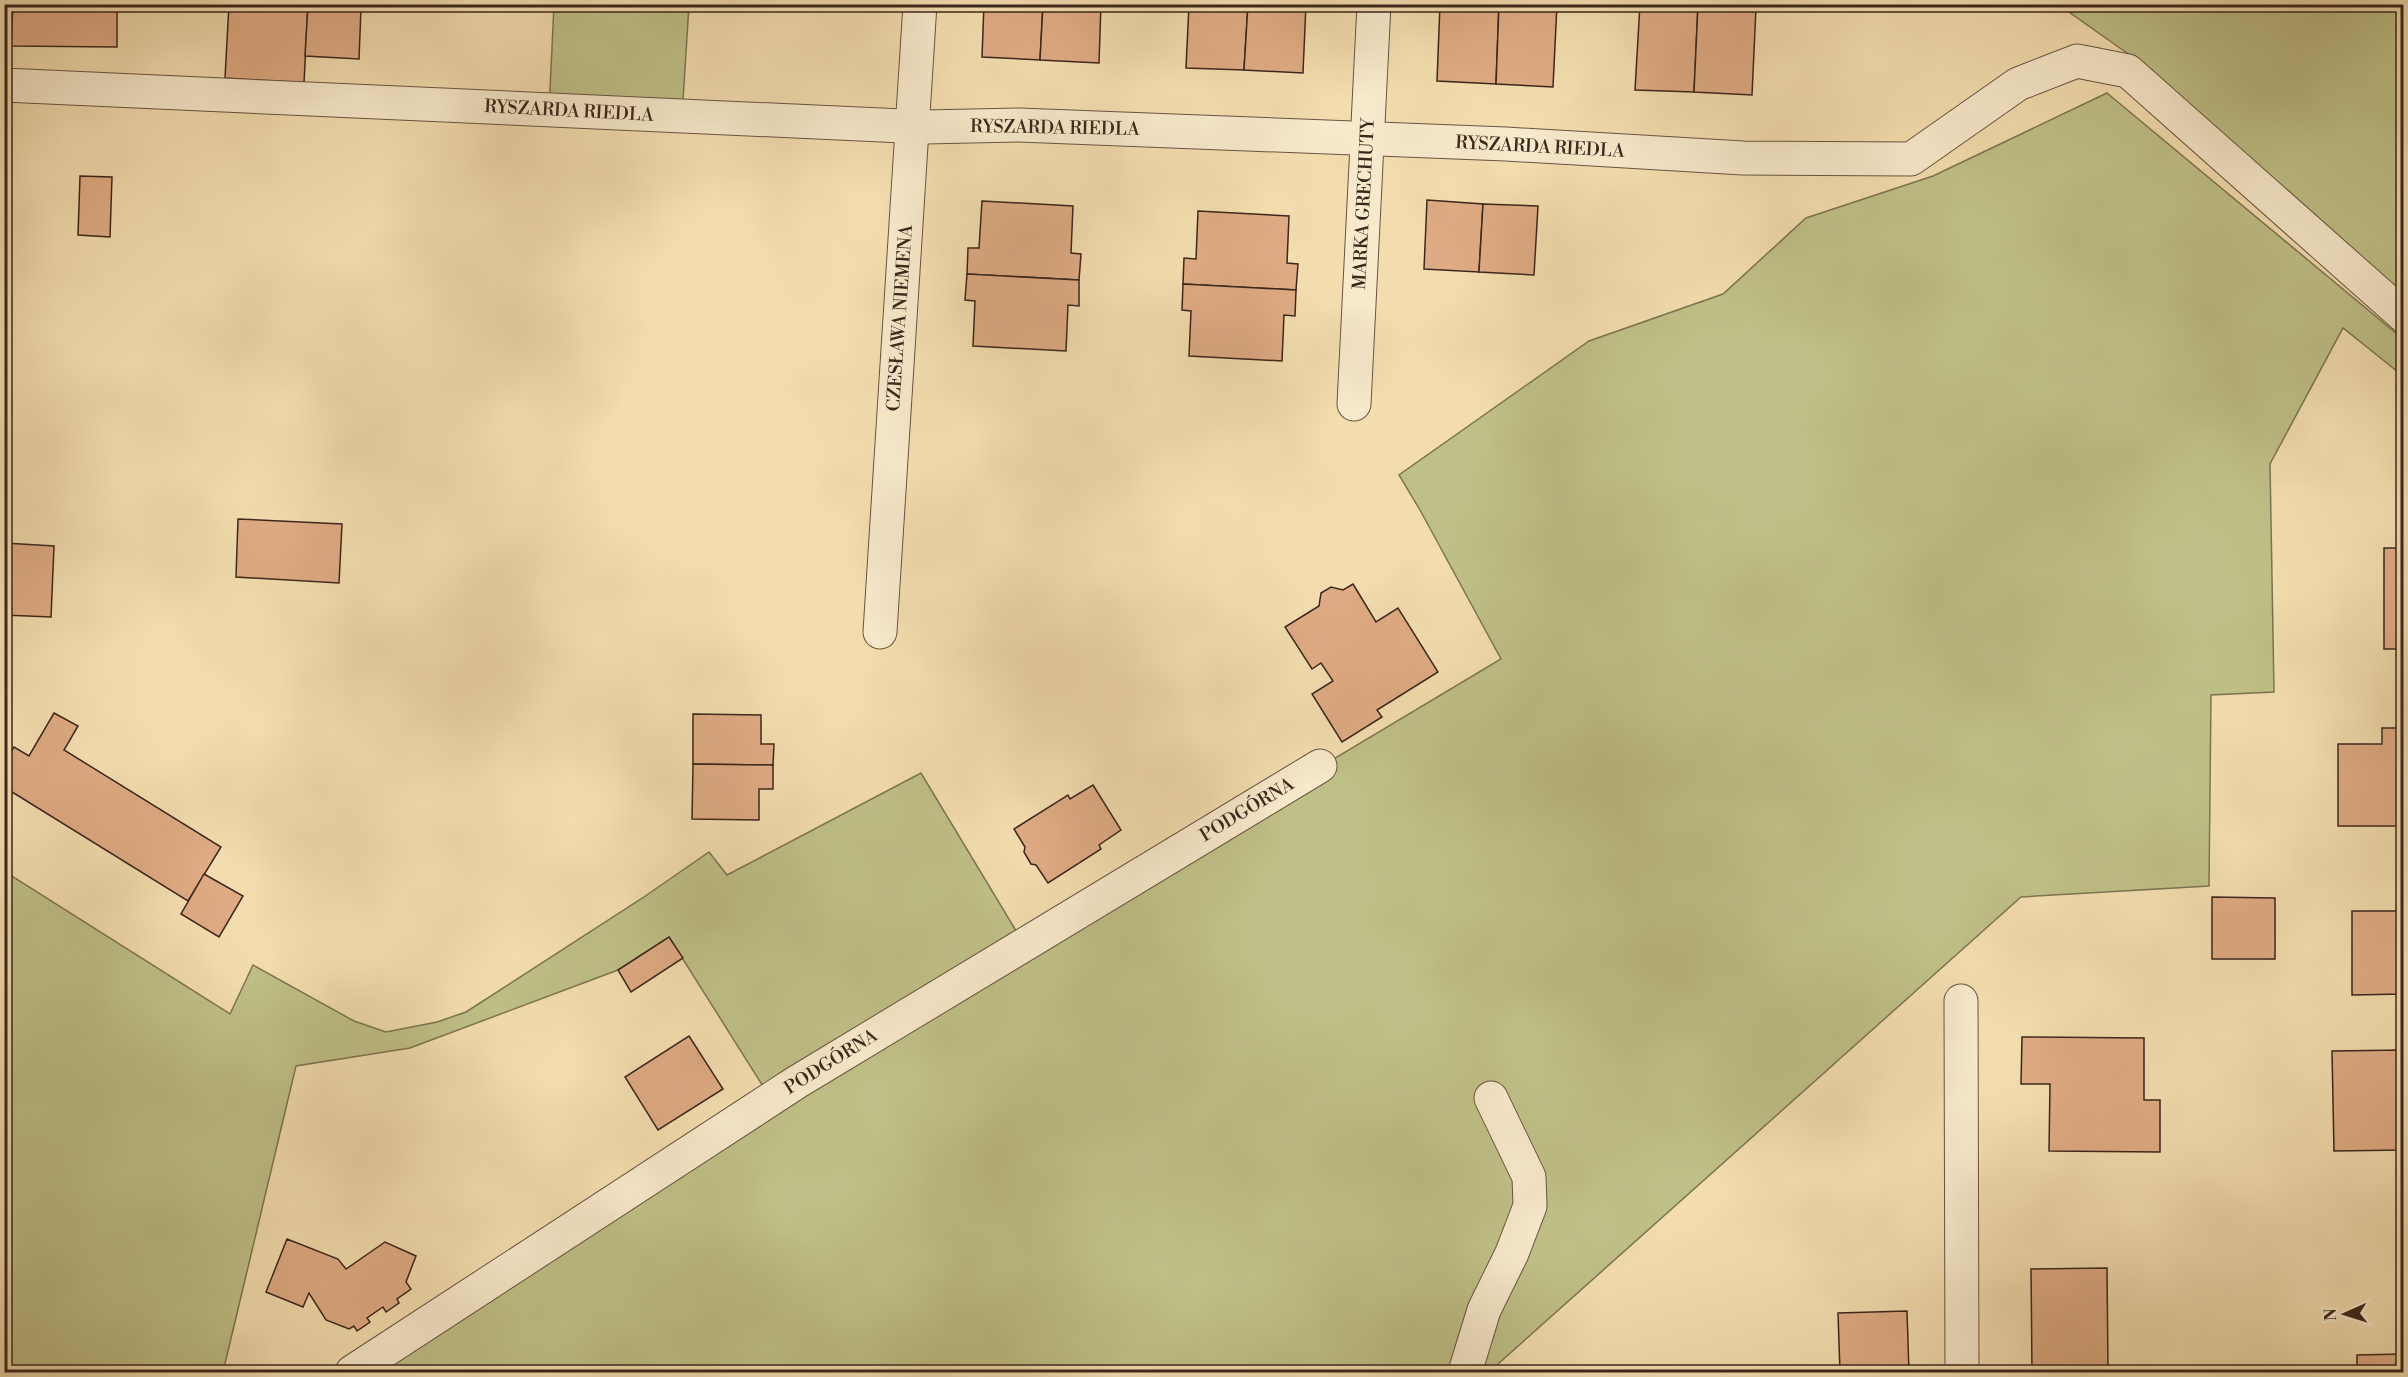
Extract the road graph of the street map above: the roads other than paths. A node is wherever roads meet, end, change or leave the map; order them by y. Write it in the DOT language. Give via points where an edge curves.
graph roads {
  1 [pos="920,4"];
  2 [pos="1374,4"];
  3 [pos="4,86"];
  4 [pos="912,126"];
  5 [pos="1367,139"];
  6 [pos="2403,316"];
  7 [pos="1354,404"];
  8 [pos="880,632"];
  9 [pos="1320,766"];
  10 [pos="1961,1001"];
  11 [pos="1491,1098"];
  12 [pos="352,1372"];
  13 [pos="1465,1372"];
  14 [pos="1962,1372"];
  1 -- 4 [label="street, CZESŁAWA NIEMENA"];
  2 -- 5 [label="street, MARKA GRECHUTY"];
  3 -- 4 [label="street, RYSZARDA RIEDLA"];
  4 -- 5 [label="street, RYSZARDA RIEDLA" via="1019,126"];
  4 -- 8 [label="street, CZESŁAWA NIEMENA"];
  5 -- 6 [label="street, RYSZARDA RIEDLA" via="1743,158 1911,159 2018,84 2077,61 2128,70"];
  5 -- 7 [label="street, MARKA GRECHUTY"];
  9 -- 12 [label="street, PODGÓRNA" via="797,1082"];
  10 -- 14 [label="street"];
  11 -- 13 [label="street" via="1529,1177 1530,1206 1484,1310"];
}
